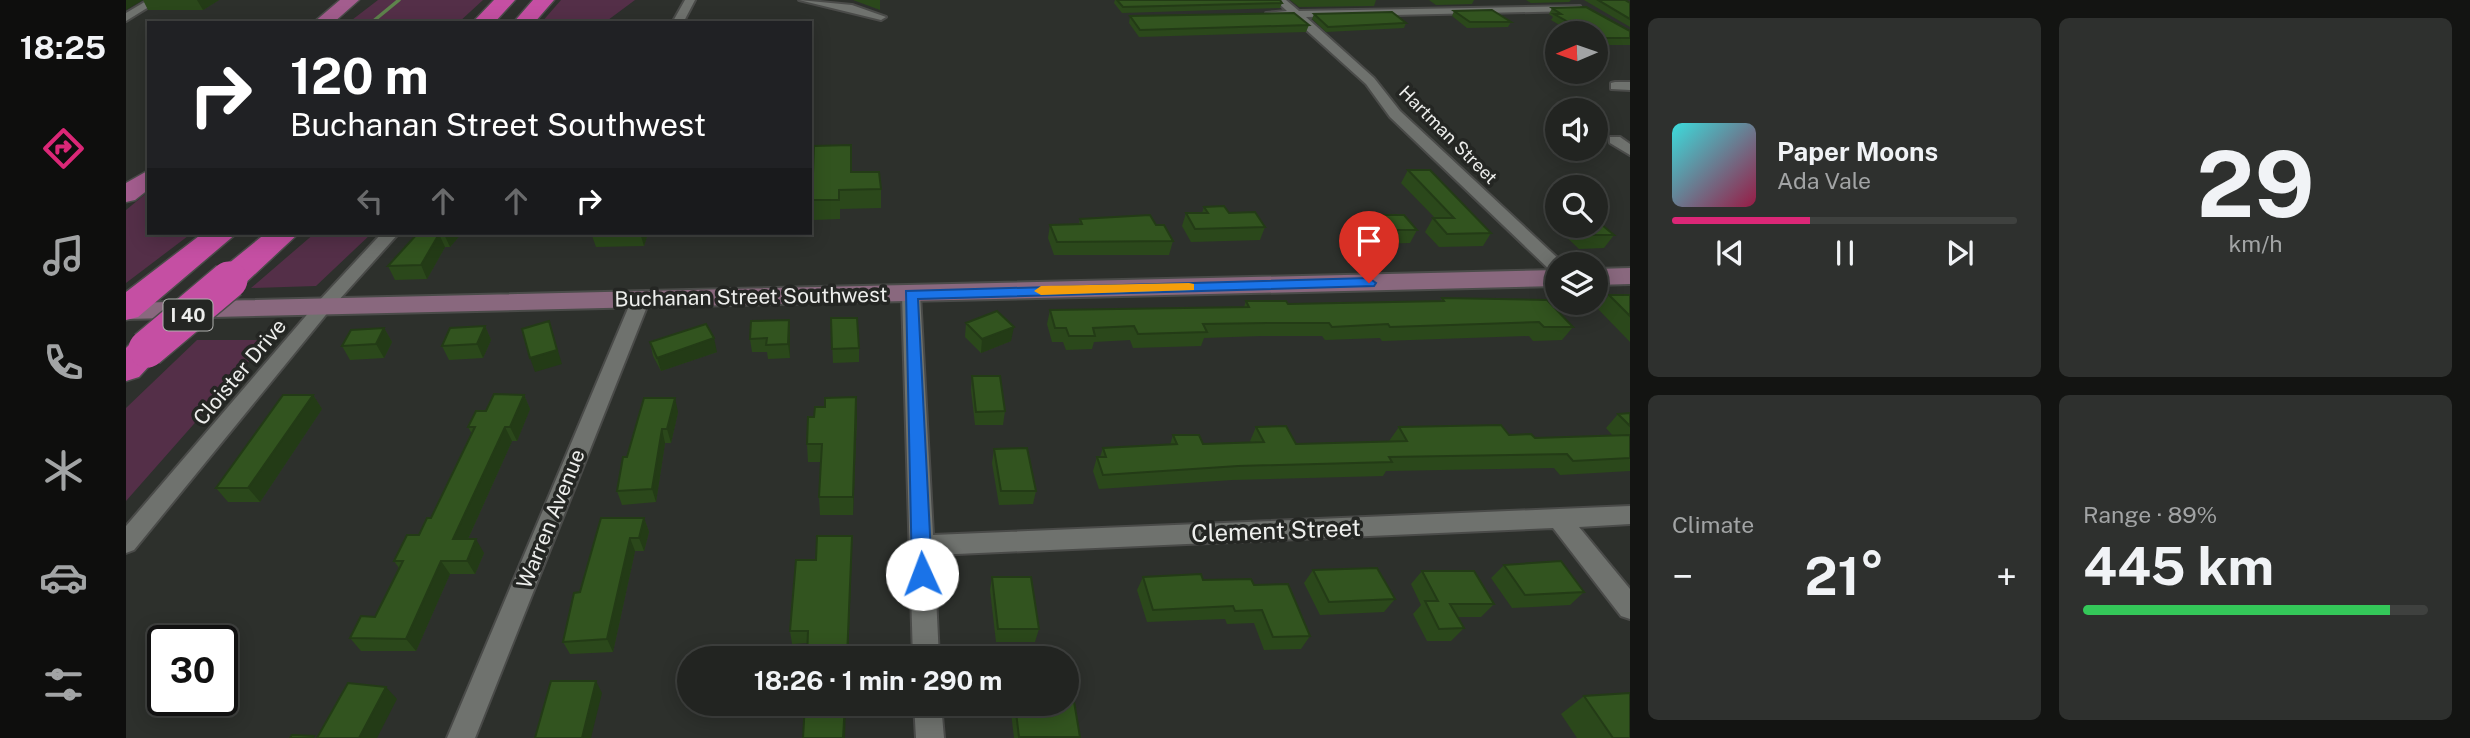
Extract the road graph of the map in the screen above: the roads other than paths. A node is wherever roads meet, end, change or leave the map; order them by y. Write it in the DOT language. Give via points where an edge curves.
graph roads {
  1 [pos="155,0"];
  2 [pos="351,0"];
  3 [pos="505,0"];
  4 [pos="544,0"];
  5 [pos="690,0"];
  6 [pos="804,0"];
  7 [pos="1280,0"];
  8 [pos="1571,0"];
  9 [pos="1296,14"];
  10 [pos="1256,15"];
  11 [pos="881,17"];
  12 [pos="126,18"];
  13 [pos="325,21"];
  14 [pos="484,21"];
  15 [pos="525,21"];
  16 [pos="678,21"];
  17 [pos="1615,86"];
  18 [pos="1630,86"];
  19 [pos="1615,140"];
  20 [pos="1630,150"];
  21 [pos="138,168"];
  22 [pos="126,195"];
  23 [pos="219,235"];
  24 [pos="282,235"];
  25 [pos="389,235"];
  26 [pos="1545,256"];
  27 [pos="1630,276"];
  28 [pos="1608,277"];
  29 [pos="1545,278"];
  30 [pos="911,294"];
  31 [pos="641,299"];
  32 [pos="323,307"];
  33 [pos="126,310"];
  34 [pos="137,358"];
  35 [pos="1630,515"];
  36 [pos="1559,519"];
  37 [pos="126,543"];
  38 [pos="921,546"];
  39 [pos="1630,608"];
  40 [pos="925,646"];
  41 [pos="929,716"];
  42 [pos="461,738"];
  43 [pos="930,738"];
  1 -- 12 [label="street"];
  2 -- 13 [label="main road"];
  3 -- 14 [label="highway"];
  4 -- 15 [label="highway"];
  5 -- 16 [label="street"];
  6 -- 11 [label="street"];
  7 -- 9 [label="street, Hartman Street"];
  8 -- 9 [label="street" via="1585,8"];
  9 -- 10 [label="street"];
  9 -- 26 [label="street, Hartman Street"];
  17 -- 18 [label="street"];
  19 -- 20 [label="street"];
  21 -- 22 [label="main road"];
  23 -- 33 [label="highway, I 40"];
  24 -- 34 [label="highway, I 40, bridge"];
  25 -- 32 [label="street, Cloister Drive"];
  27 -- 28 [label="street"];
  29 -- 30 [label="street, Buchanan Street Southwest"];
  30 -- 31 [label="street, Buchanan Street Southwest"];
  30 -- 38 [label="street"];
  31 -- 32 [label="street, Buchanan Street Southwest"];
  31 -- 42 [label="street, Warren Avenue"];
  32 -- 33 [label="street, Buchanan Street Southwest"];
  32 -- 37 [label="street, Cloister Drive"];
  35 -- 36 [label="street, Clement Street"];
  36 -- 38 [label="street, Clement Street"];
  36 -- 39 [label="street"];
  38 -- 40 [label="street"];
  41 -- 43 [label="street"];
}
